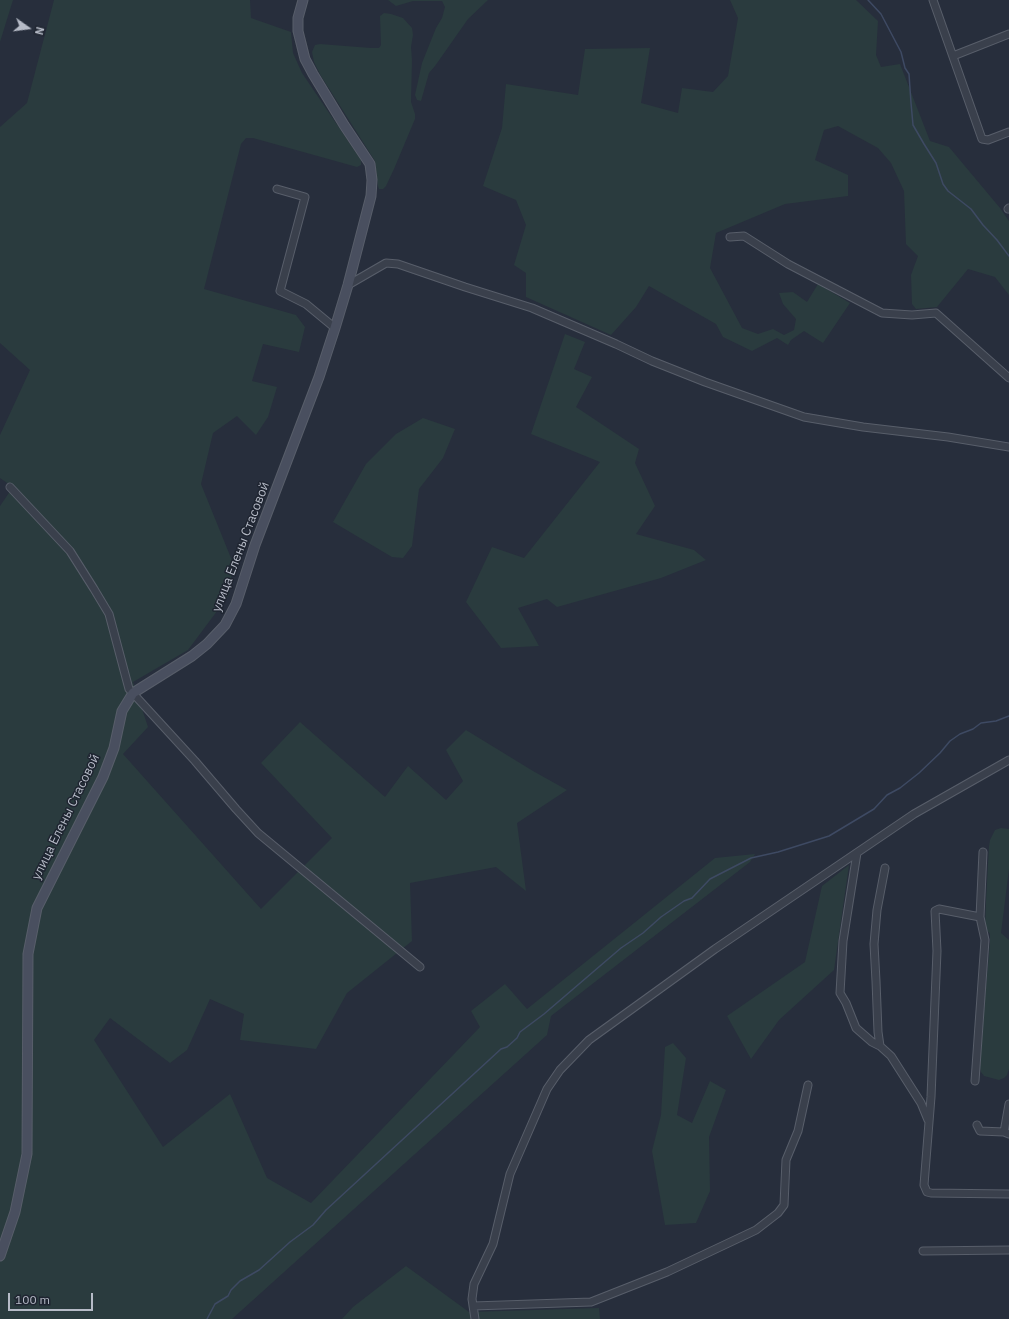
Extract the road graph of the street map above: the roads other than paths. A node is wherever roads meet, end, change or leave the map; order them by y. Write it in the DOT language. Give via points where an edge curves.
graph roads {
  1 [pos="933,0"];
  2 [pos="301,1"];
  3 [pos="1009,34"];
  4 [pos="953,56"];
  5 [pos="1009,132"];
  6 [pos="277,189"];
  7 [pos="730,237"];
  8 [pos="348,285"];
  9 [pos="335,328"];
  10 [pos="1009,378"];
  11 [pos="1009,447"];
  12 [pos="10,487"];
  13 [pos="133,693"];
  14 [pos="1009,760"];
  15 [pos="857,852"];
  16 [pos="983,852"];
  17 [pos="885,868"];
  18 [pos="980,917"];
  19 [pos="420,967"];
  20 [pos="880,1046"];
  21 [pos="975,1081"];
  22 [pos="808,1085"];
  23 [pos="1009,1104"];
  24 [pos="929,1122"];
  25 [pos="977,1125"];
  26 [pos="1006,1133"];
  27 [pos="1009,1194"];
  28 [pos="1009,1250"];
  29 [pos="923,1251"];
  30 [pos="0,1256"];
  31 [pos="473,1306"];
  32 [pos="475,1319"];
  1 -- 4 [label="street"];
  2 -- 8 [label="main road, улица Елены Стасовой" via="298,31 305,59 370,164 371,196"];
  3 -- 4 [label="street"];
  4 -- 5 [label="street" via="982,138 988,140"];
  6 -- 9 [label="street" via="305,197 280,291 306,304"];
  7 -- 10 [label="street" via="744,236 788,264 882,313 912,316 936,313"];
  8 -- 9 [label="main road, улица Елены Стасовой"];
  8 -- 11 [label="street" via="386,264 398,264 532,308 698,380 804,417"];
  9 -- 13 [label="main road, улица Елены Стасовой" via="255,545 236,604 225,625 192,656"];
  12 -- 13 [label="street" via="70,551 109,614 129,689"];
  13 -- 19 [label="street" via="258,833"];
  13 -- 30 [label="main road, улица Елены Стасовой" via="122,711 114,748 102,777 36,908 28,954 28,1154 15,1212"];
  14 -- 15 [label="street" via="914,814"];
  15 -- 20 [label="street" via="844,936 840,993 856,1028"];
  15 -- 31 [label="street" via="715,949 589,1040 560,1070 547,1089 510,1174 493,1244 474,1284"];
  16 -- 18 [label="street"];
  17 -- 20 [label="street" via="874,944"];
  18 -- 21 [label="street" via="985,940"];
  18 -- 24 [label="street" via="939,909 935,911 937,951"];
  20 -- 24 [label="street" via="891,1056 921,1103"];
  22 -- 31 [label="street" via="798,1131 786,1160 784,1205 756,1230 667,1272 591,1302"];
  23 -- 26 [label="street"];
  24 -- 27 [label="street" via="924,1185 927,1192"];
  25 -- 26 [label="street" via="980,1131"];
  28 -- 29 [label="street"];
  31 -- 32 [label="street"];
}
